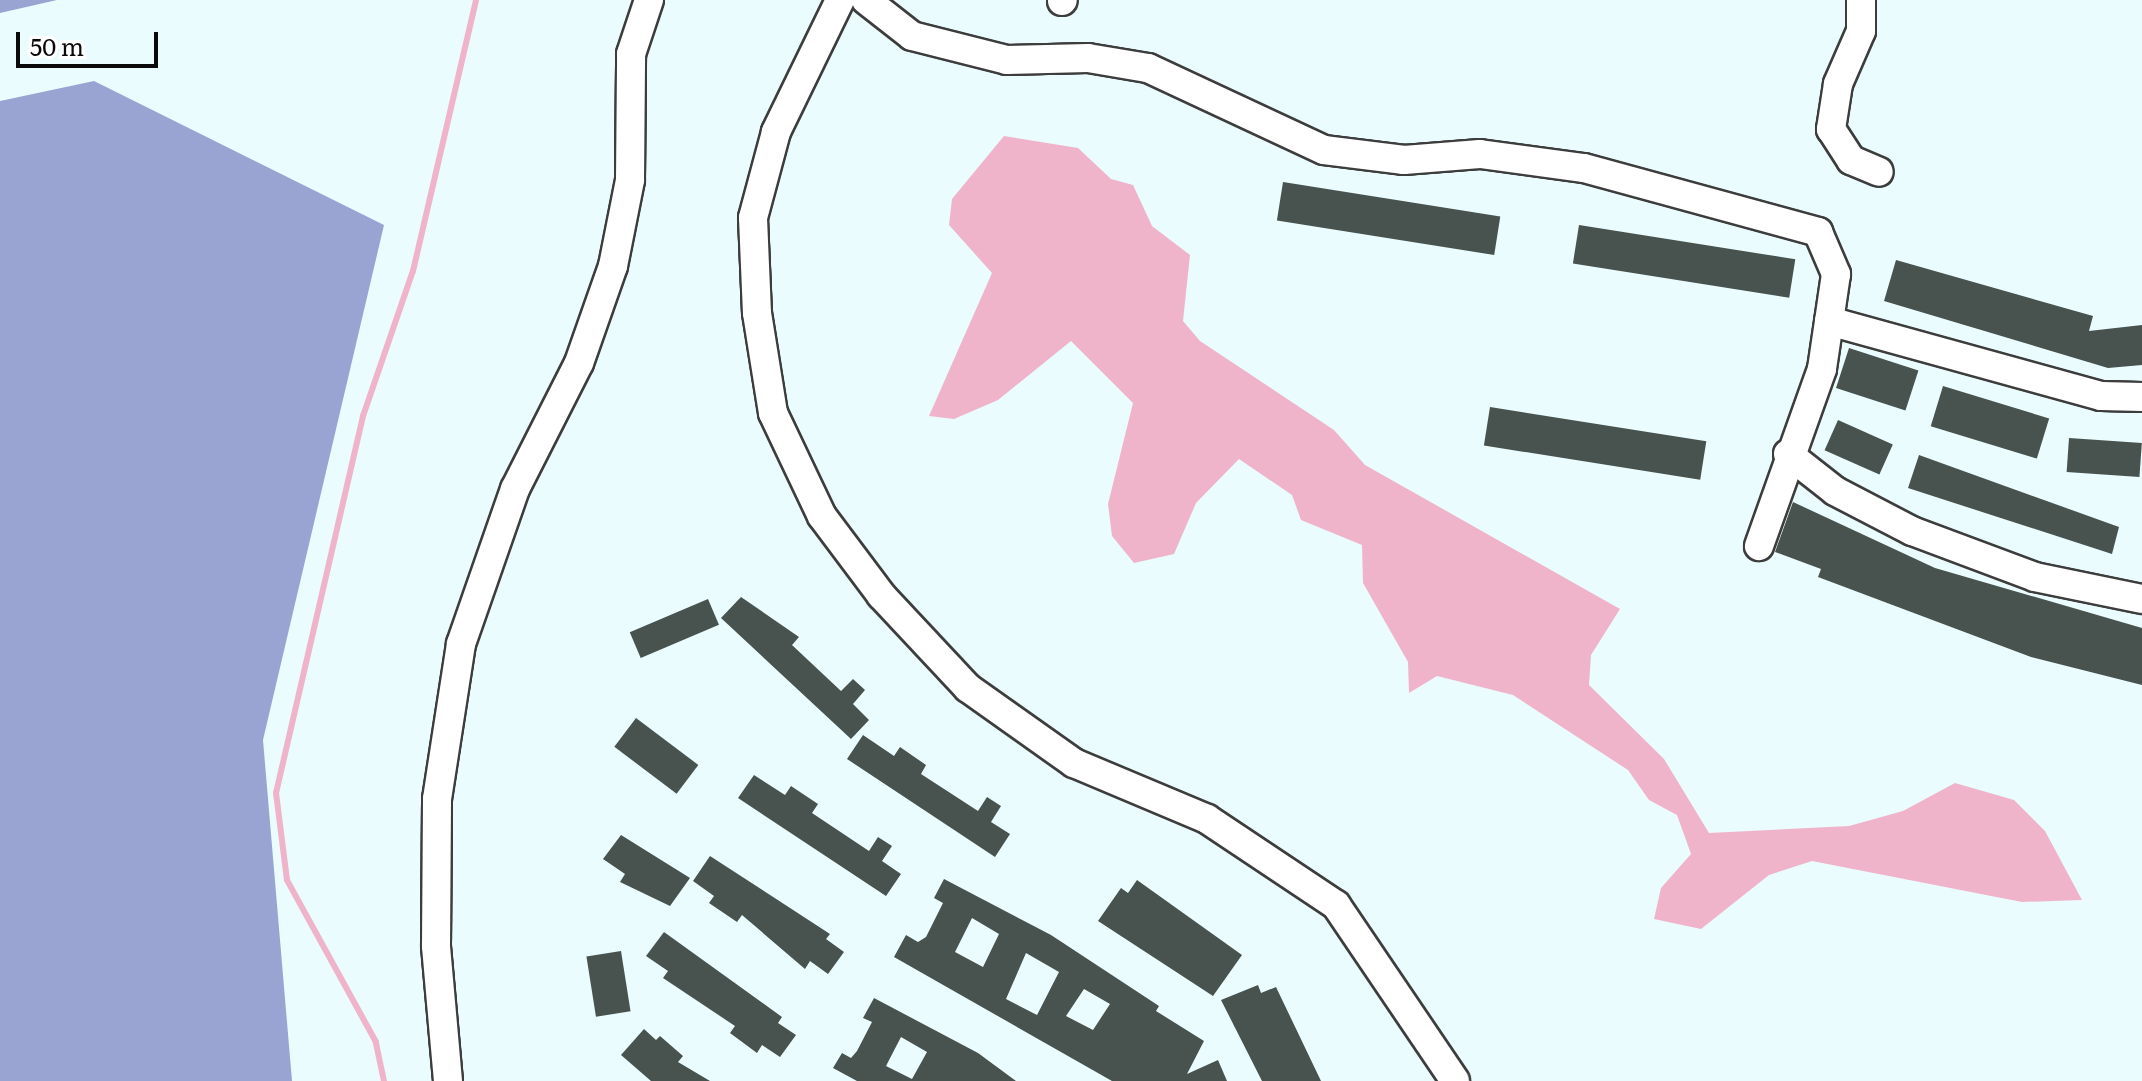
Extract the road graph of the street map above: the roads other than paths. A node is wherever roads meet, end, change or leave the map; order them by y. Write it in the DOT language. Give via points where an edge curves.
graph roads {
  1 [pos="649,0"];
  2 [pos="840,0"];
  3 [pos="866,0"];
  4 [pos="1861,0"];
  5 [pos="1879,172"];
  6 [pos="1829,321"];
  7 [pos="2142,397"];
  8 [pos="1788,454"];
  9 [pos="1759,546"];
  10 [pos="2142,599"];
  11 [pos="448,1081"];
  12 [pos="1455,1081"];
  1 -- 11 [label="street" via="631,54 630,180 613,266 579,363 515,489 461,644 437,799 436,946"];
  2 -- 12 [label="street" via="776,132 753,218 757,313 773,413 822,516 881,595 968,688 1074,763 1207,819 1336,905"];
  3 -- 6 [label="street" via="912,36 994,56 1148,68 1324,150 1404,160 1480,154 1584,168 1818,232 1836,274"];
  4 -- 5 [label="street" via="1861,31 1838,84 1831,129 1851,160"];
  6 -- 7 [label="street" via="2101,396"];
  6 -- 8 [label="street" via="1822,369"];
  8 -- 9 [label="street"];
  8 -- 10 [label="street" via="1835,491 1912,531 2035,577"];
}
